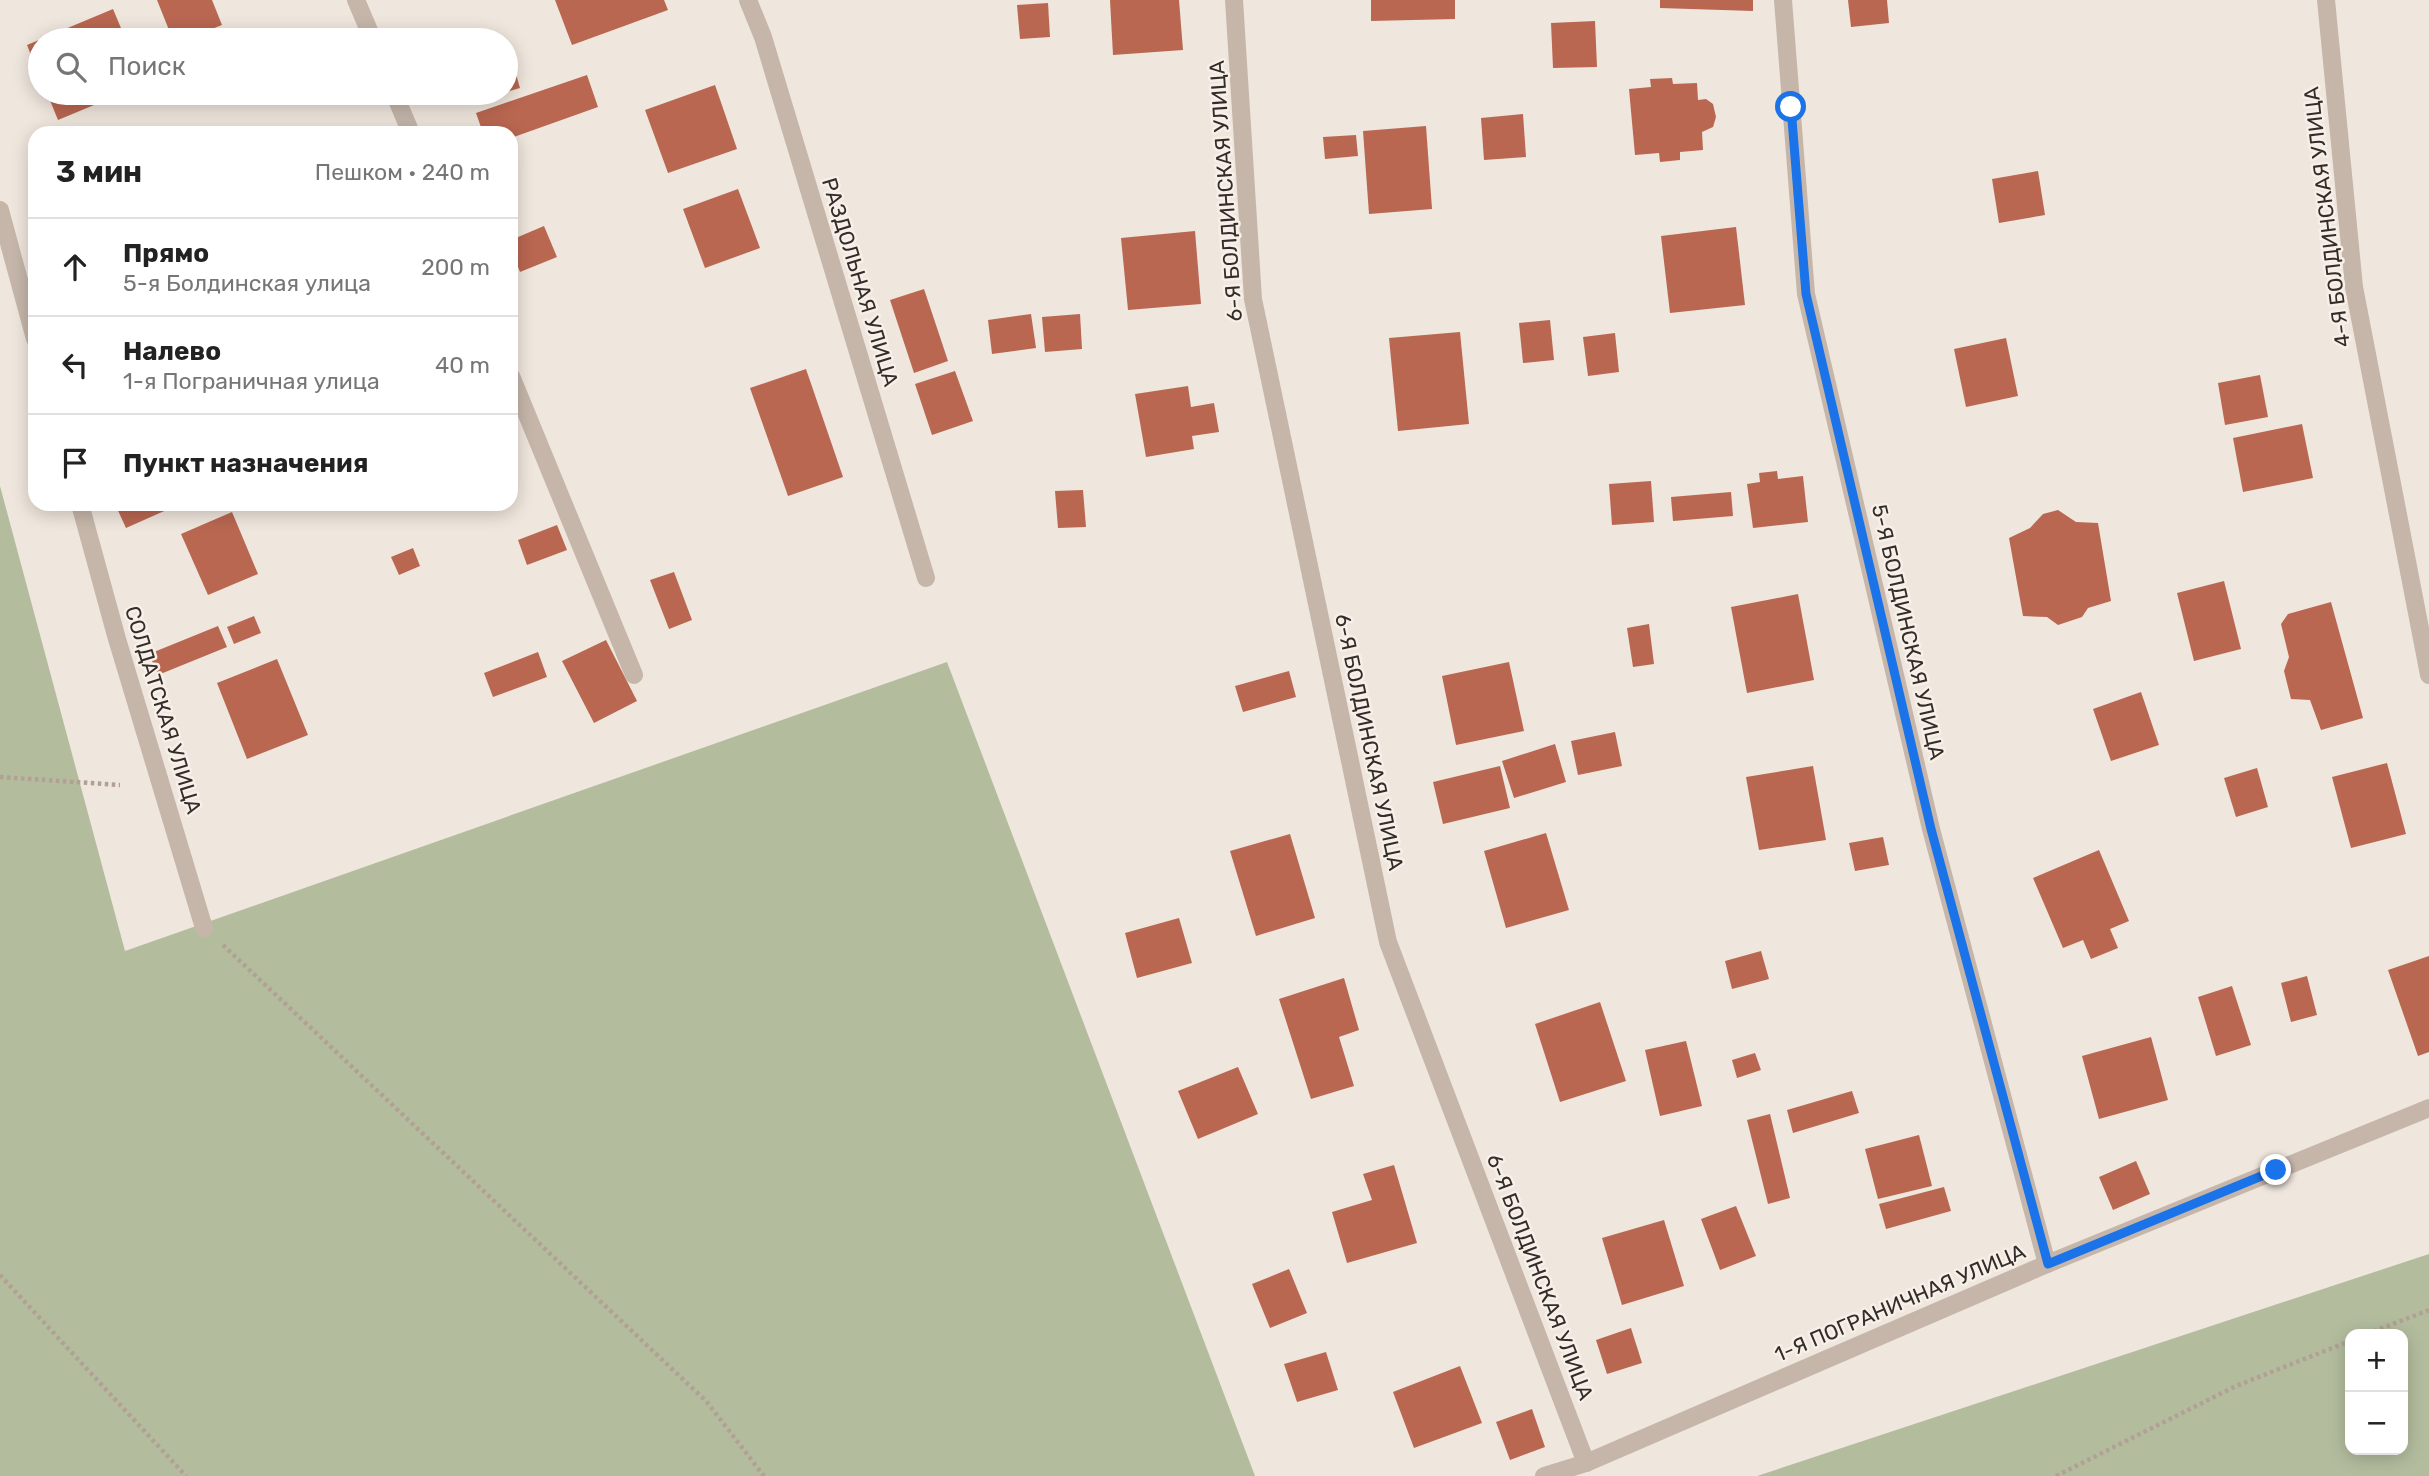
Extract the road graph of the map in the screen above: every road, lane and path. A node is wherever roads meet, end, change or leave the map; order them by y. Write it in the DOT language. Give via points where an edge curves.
graph roads {
  1 [pos="356,0"];
  2 [pos="748,0"];
  3 [pos="761,0"];
  4 [pos="1234,0"];
  5 [pos="1783,0"];
  6 [pos="2326,0"];
  7 [pos="368,28"];
  8 [pos="762,37"];
  9 [pos="399,105"];
  10 [pos="408,126"];
  11 [pos="0,211"];
  12 [pos="28,313"];
  13 [pos="518,393"];
  14 [pos="82,511"];
  15 [pos="926,578"];
  16 [pos="2429,675"];
  17 [pos="634,676"];
  18 [pos="0,777"];
  19 [pos="120,785"];
  20 [pos="204,928"];
  21 [pos="2429,1108"];
  22 [pos="2048,1264"];
  23 [pos="0,1275"];
  24 [pos="2429,1310"];
  25 [pos="2380,1329"];
  26 [pos="2345,1343"];
  27 [pos="1586,1463"];
  28 [pos="186,1476"];
  29 [pos="764,1476"];
  30 [pos="1544,1476"];
  31 [pos="2056,1476"];
  1 -- 7 [label="street"];
  2 -- 8 [label="street, РАЗДОЛЬНАЯ УЛИЦА"];
  3 -- 8 [label="street"];
  4 -- 27 [label="street, 6-Я БОЛДИНСКАЯ УЛИЦА" via="1253,299 1388,942"];
  5 -- 22 [label="street, 5-Я БОЛДИНСКАЯ УЛИЦА" via="1806,294 1931,829"];
  6 -- 16 [label="street, 4-Я БОЛДИНСКАЯ УЛИЦА" via="2354,287"];
  8 -- 15 [label="street, РАЗДОЛЬНАЯ УЛИЦА"];
  9 -- 10 [label="street"];
  11 -- 12 [label="street"];
  13 -- 17 [label="street"];
  14 -- 20 [label="street, СОЛДАТСКАЯ УЛИЦА"];
  18 -- 19 [label="path"];
  20 -- 29 [label="path" via="706,1401"];
  21 -- 22 [label="street, 1-Я ПОГРАНИЧНАЯ УЛИЦА"];
  22 -- 27 [label="street, 1-Я ПОГРАНИЧНАЯ УЛИЦА"];
  23 -- 28 [label="path"];
  24 -- 25 [label="path"];
  26 -- 31 [label="path" via="2236,1386"];
  27 -- 30 [label="street, 1-Я ПОГРАНИЧНАЯ УЛИЦА"];
}
